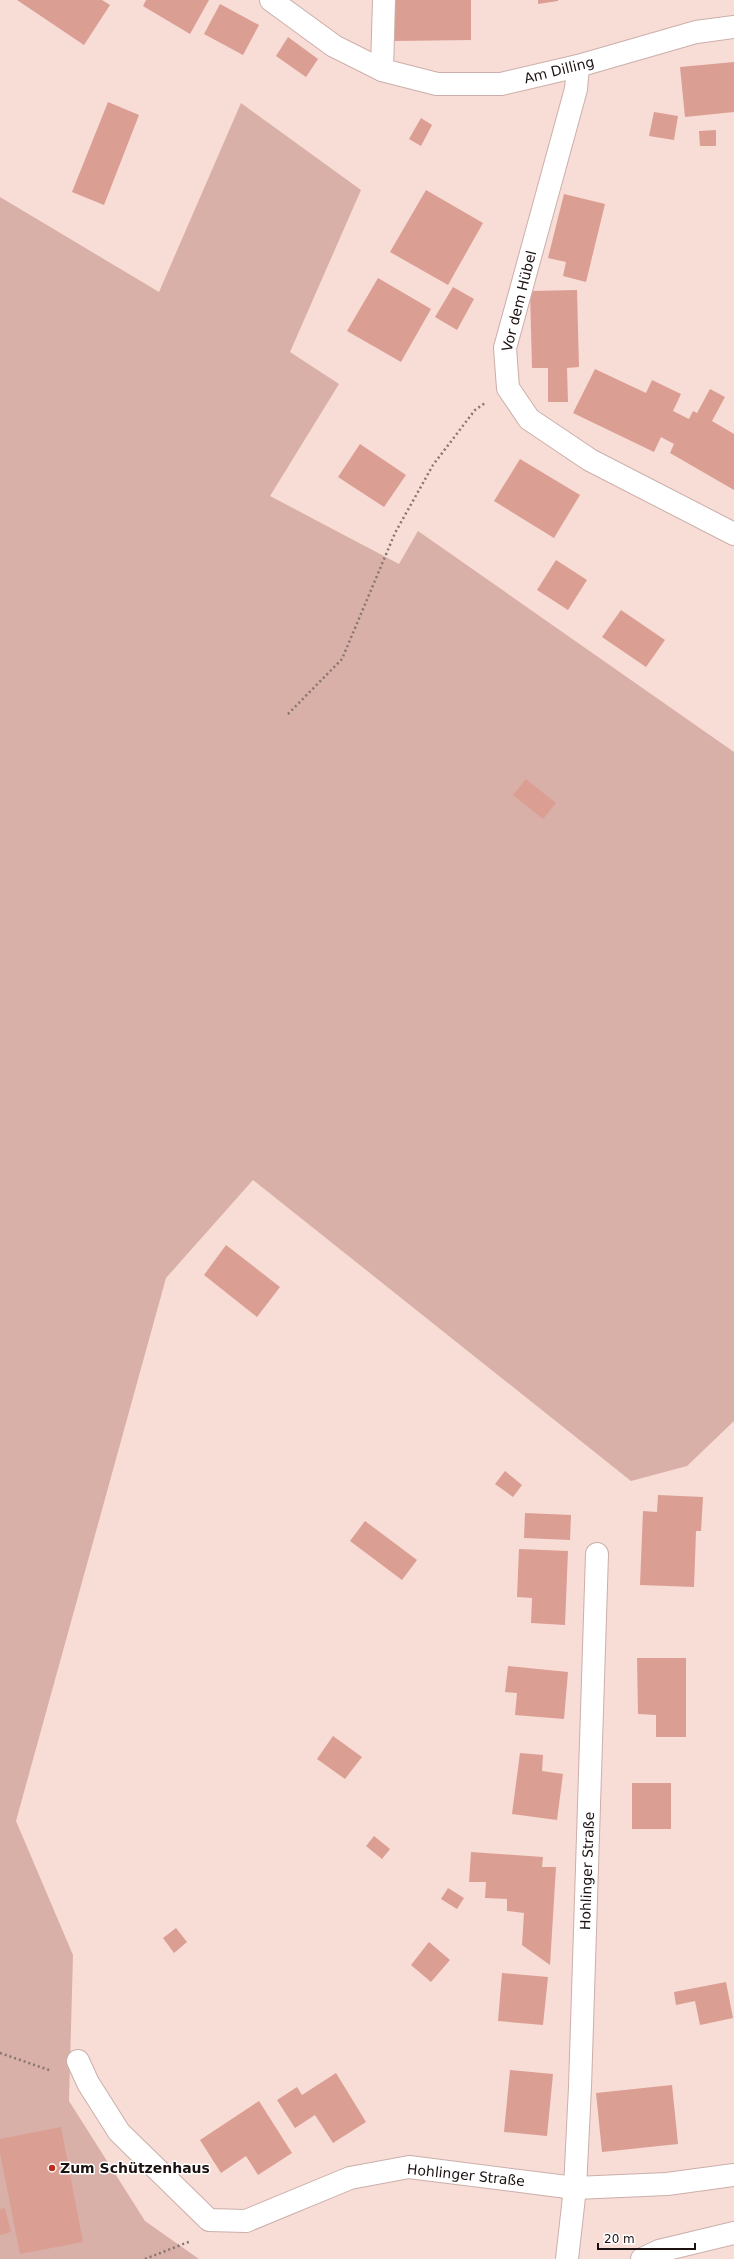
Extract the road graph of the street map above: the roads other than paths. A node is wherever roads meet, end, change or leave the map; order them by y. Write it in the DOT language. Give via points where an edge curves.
graph roads {
  1 [pos="271,0"];
  2 [pos="384,0"];
  3 [pos="734,27"];
  4 [pos="578,66"];
  5 [pos="382,70"];
  6 [pos="734,534"];
  7 [pos="597,1554"];
  8 [pos="78,2061"];
  9 [pos="734,2175"];
  10 [pos="575,2188"];
  11 [pos="734,2233"];
  12 [pos="567,2259"];
  13 [pos="642,2259"];
  1 -- 5 [label="street, Am Dilling" via="334,46"];
  2 -- 5 [label="street"];
  3 -- 4 [label="street, Am Dilling" via="696,32"];
  4 -- 5 [label="street, Am Dilling" via="501,84 437,84"];
  4 -- 6 [label="street, Vor dem Hübel" via="576,89 505,348 508,388 529,419 590,460"];
  7 -- 10 [label="street, Hohlinger Straße"];
  8 -- 10 [label="street, Hohlinger Straße" via="88,2083 119,2132 209,2220 246,2221 350,2178 409,2167"];
  9 -- 10 [label="street, Hohlinger Straße" via="667,2184"];
  10 -- 12 [label="street, Hohlinger Straße"];
  11 -- 13 [label="street" via="659,2252"];
}
